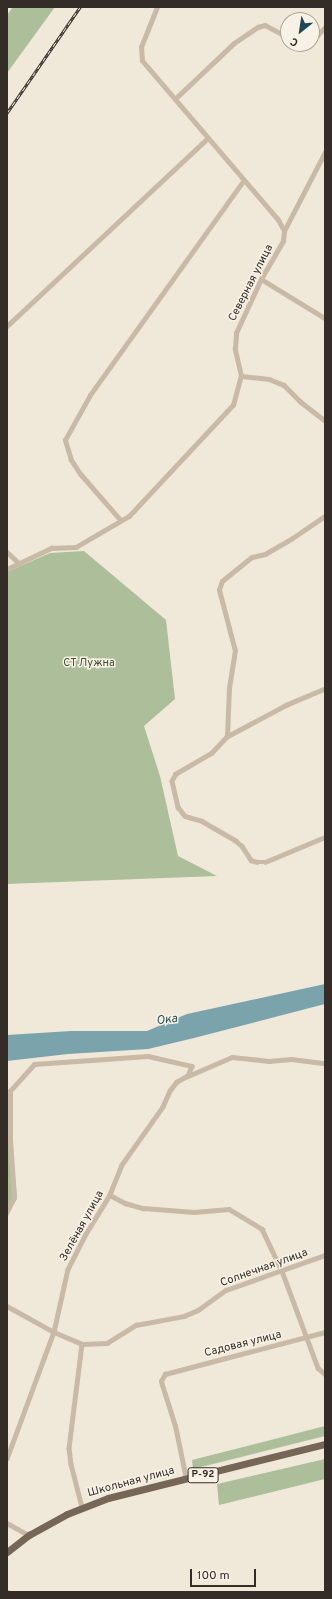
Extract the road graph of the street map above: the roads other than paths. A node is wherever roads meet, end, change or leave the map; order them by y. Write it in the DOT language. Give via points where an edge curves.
graph roads {
  1 [pos="156,7"];
  2 [pos="280,32"];
  3 [pos="175,99"];
  4 [pos="208,138"];
  5 [pos="325,152"];
  6 [pos="244,180"];
  7 [pos="284,231"];
  8 [pos="261,279"];
  9 [pos="325,318"];
  10 [pos="7,326"];
  11 [pos="240,376"];
  12 [pos="325,421"];
  13 [pos="325,516"];
  14 [pos="121,522"];
  15 [pos="7,552"];
  16 [pos="19,563"];
  17 [pos="7,569"];
  18 [pos="325,689"];
  19 [pos="227,736"];
  20 [pos="325,837"];
  21 [pos="325,1063"];
  22 [pos="188,1076"];
  23 [pos="9,1090"];
  24 [pos="8,1142"];
  25 [pos="110,1195"];
  26 [pos="7,1210"];
  27 [pos="325,1255"];
  28 [pos="282,1270"];
  29 [pos="7,1306"];
  30 [pos="54,1332"];
  31 [pos="325,1332"];
  32 [pos="307,1337"];
  33 [pos="82,1344"];
  34 [pos="325,1374"];
  35 [pos="325,1444"];
  36 [pos="7,1458"];
  37 [pos="186,1479"];
  38 [pos="82,1507"];
  39 [pos="7,1523"];
  40 [pos="29,1535"];
  41 [pos="7,1552"];
  1 -- 3 [label="street" via="140,54 147,68"];
  2 -- 3 [label="street" via="266,25 258,27 234,43"];
  3 -- 4 [label="street"];
  4 -- 6 [label="street"];
  4 -- 10 [label="street"];
  5 -- 7 [label="street, Северная улица"];
  6 -- 7 [label="street" via="278,220"];
  6 -- 14 [label="street" via="90,395 65,440 71,460 80,474"];
  7 -- 8 [label="street, Северная улица" via="283,241"];
  8 -- 9 [label="street"];
  8 -- 11 [label="street, Северная улица" via="236,333"];
  11 -- 12 [label="street" via="269,379 284,385"];
  11 -- 14 [label="street, Северная улица" via="233,405"];
  13 -- 19 [label="street" via="265,554 252,557 222,581 219,590 234,651"];
  14 -- 16 [label="street, Северная улица" via="76,547 51,548"];
  15 -- 16 [label="street"];
  16 -- 17 [label="street, Северная улица"];
  18 -- 19 [label="street" via="287,705"];
  19 -- 20 [label="street" via="212,753 173,777 172,787 178,807 185,816 202,821 236,841 251,860 257,862 266,862"];
  21 -- 22 [label="street" via="232,1057"];
  22 -- 23 [label="street" via="192,1066 148,1056 34,1064"];
  22 -- 25 [label="street, Зелёная улица" via="177,1082 170,1091 163,1107 122,1165"];
  23 -- 24 [label="street"];
  24 -- 26 [label="street" via="14,1198"];
  25 -- 28 [label="street" via="143,1208 194,1212 233,1210 262,1229"];
  25 -- 30 [label="street, Зелёная улица" via="68,1269"];
  27 -- 28 [label="street, Солнечная улица"];
  28 -- 32 [label="street"];
  28 -- 33 [label="street, Солнечная улица" via="226,1290 198,1310 184,1316 136,1325 107,1343"];
  29 -- 30 [label="street"];
  30 -- 33 [label="street"];
  30 -- 36 [label="street, Зелёная улица"];
  31 -- 32 [label="street, Садовая улица"];
  32 -- 34 [label="street" via="318,1368"];
  32 -- 37 [label="street, Садовая улица" via="165,1374 161,1381 175,1426"];
  33 -- 38 [label="street" via="69,1448"];
  35 -- 37 [label="main road, Школьная улица / Р-92"];
  37 -- 38 [label="main road, Школьная улица / Р-92"];
  38 -- 40 [label="main road, Р-92"];
  39 -- 40 [label="street"];
  40 -- 41 [label="main road, Р-92"];
}
